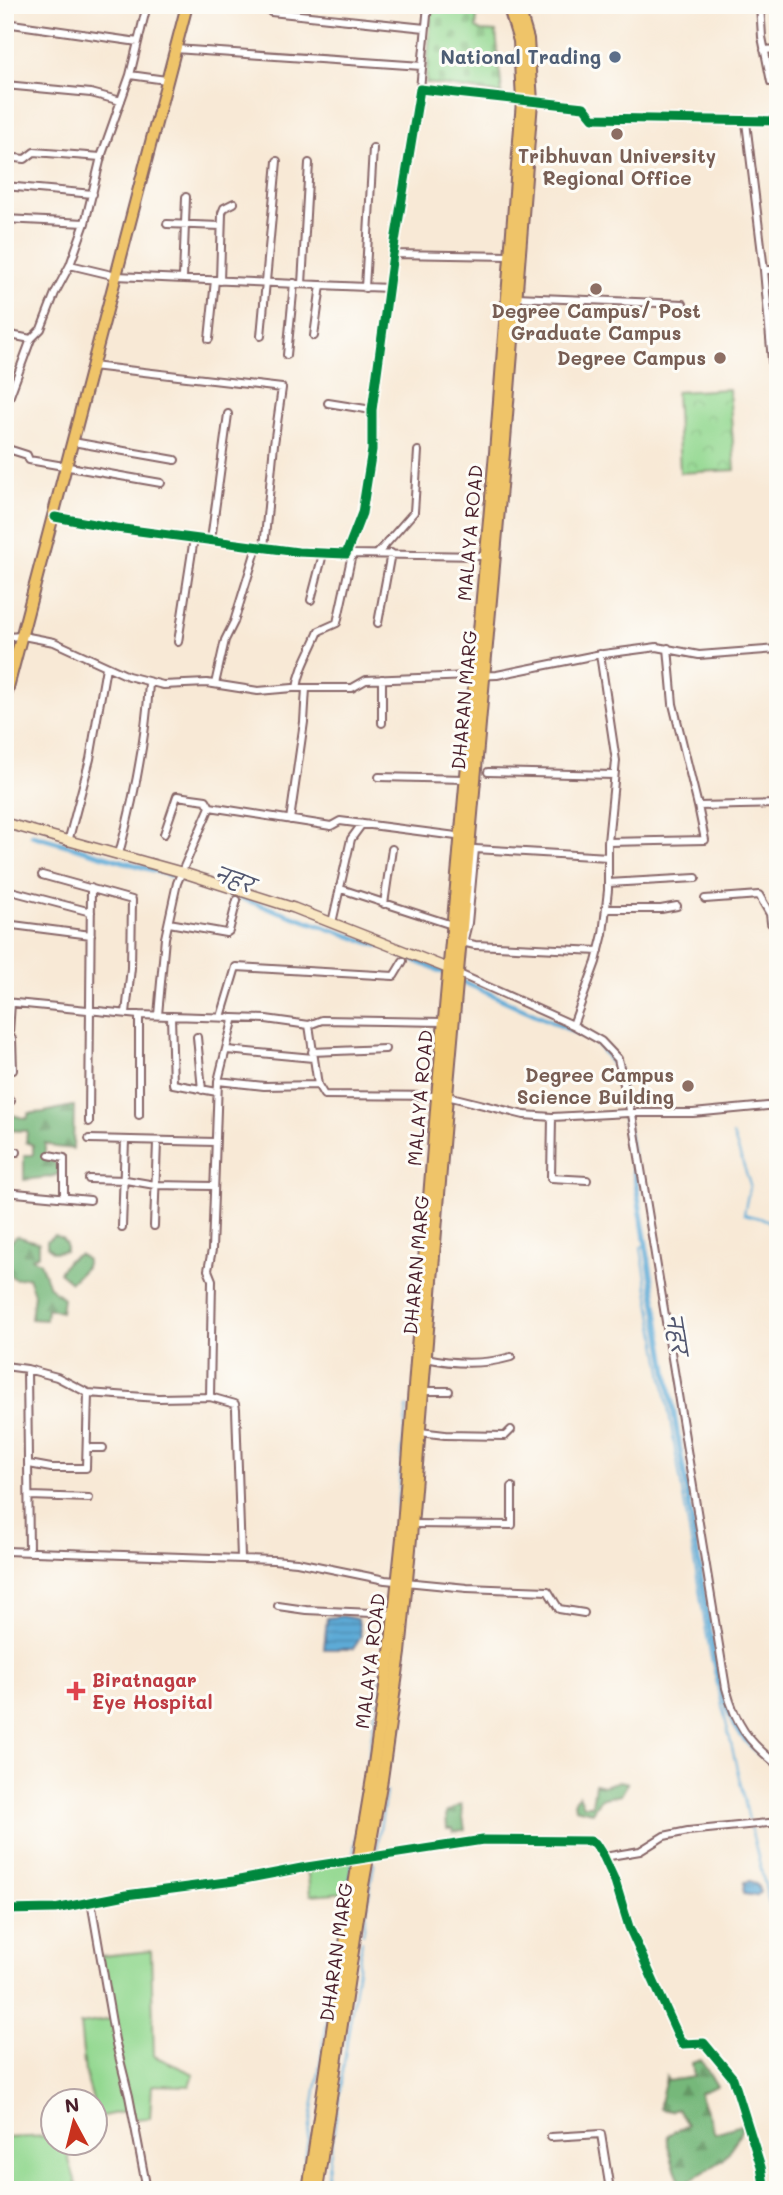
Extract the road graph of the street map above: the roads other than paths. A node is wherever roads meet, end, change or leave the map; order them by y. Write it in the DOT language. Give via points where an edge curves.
graph roads {
  1 [pos="147,5"];
  2 [pos="187,5"];
  3 [pos="428,5"];
  4 [pos="508,5"];
  5 [pos="518,5"];
  6 [pos="760,5"];
  7 [pos="271,12"];
  8 [pos="5,23"];
  9 [pos="425,28"];
  10 [pos="138,41"];
  11 [pos="175,49"];
  12 [pos="778,49"];
  13 [pos="764,50"];
  14 [pos="422,66"];
  15 [pos="130,75"];
  16 [pos="166,80"];
  17 [pos="778,82"];
  18 [pos="5,85"];
  19 [pos="420,89"];
  20 [pos="121,101"];
  21 [pos="527,102"];
  22 [pos="778,121"];
  23 [pos="746,122"];
  24 [pos="373,148"];
  25 [pos="5,157"];
  26 [pos="101,157"];
  27 [pos="277,161"];
  28 [pos="309,163"];
  29 [pos="5,186"];
  30 [pos="93,194"];
  31 [pos="186,197"];
  32 [pos="234,202"];
  33 [pos="5,219"];
  34 [pos="85,223"];
  35 [pos="167,224"];
  36 [pos="185,224"];
  37 [pos="221,226"];
  38 [pos="393,254"];
  39 [pos="514,256"];
  40 [pos="70,265"];
  41 [pos="764,270"];
  42 [pos="778,270"];
  43 [pos="116,276"];
  44 [pos="183,278"];
  45 [pos="218,280"];
  46 [pos="265,282"];
  47 [pos="298,284"];
  48 [pos="321,285"];
  49 [pos="365,288"];
  50 [pos="389,288"];
  51 [pos="516,297"];
  52 [pos="683,304"];
  53 [pos="5,334"];
  54 [pos="261,336"];
  55 [pos="314,337"];
  56 [pos="31,339"];
  57 [pos="209,339"];
  58 [pos="287,355"];
  59 [pos="92,366"];
  60 [pos="776,380"];
  61 [pos="5,387"];
  62 [pos="14,388"];
  63 [pos="328,402"];
  64 [pos="5,409"];
  65 [pos="372,410"];
  66 [pos="229,414"];
  67 [pos="778,429"];
  68 [pos="73,442"];
  69 [pos="5,448"];
  70 [pos="418,451"];
  71 [pos="175,460"];
  72 [pos="66,468"];
  73 [pos="161,483"];
  74 [pos="55,517"];
  75 [pos="491,537"];
  76 [pos="194,538"];
  77 [pos="211,540"];
  78 [pos="261,547"];
  79 [pos="378,553"];
  80 [pos="391,553"];
  81 [pos="323,554"];
  82 [pos="349,554"];
  83 [pos="485,556"];
  84 [pos="311,600"];
  85 [pos="378,623"];
  86 [pos="23,636"];
  87 [pos="5,637"];
  88 [pos="178,642"];
  89 [pos="668,648"];
  90 [pos="778,649"];
  91 [pos="600,654"];
  92 [pos="106,667"];
  93 [pos="479,675"];
  94 [pos="382,679"];
  95 [pos="149,683"];
  96 [pos="215,684"];
  97 [pos="297,688"];
  98 [pos="306,688"];
  99 [pos="5,699"];
  100 [pos="382,723"];
  101 [pos="488,772"];
  102 [pos="614,775"];
  103 [pos="379,777"];
  104 [pos="465,779"];
  105 [pos="778,804"];
  106 [pos="698,806"];
  107 [pos="209,807"];
  108 [pos="290,820"];
  109 [pos="5,823"];
  110 [pos="362,824"];
  111 [pos="164,834"];
  112 [pos="464,837"];
  113 [pos="68,842"];
  114 [pos="608,842"];
  115 [pos="391,849"];
  116 [pos="119,854"];
  117 [pos="608,857"];
  118 [pos="181,872"];
  119 [pos="42,875"];
  120 [pos="696,878"];
  121 [pos="608,883"];
  122 [pos="91,888"];
  123 [pos="341,889"];
  124 [pos="11,891"];
  125 [pos="705,899"];
  126 [pos="237,900"];
  127 [pos="384,904"];
  128 [pos="677,906"];
  129 [pos="606,909"];
  130 [pos="91,912"];
  131 [pos="169,923"];
  132 [pos="332,923"];
  133 [pos="778,923"];
  134 [pos="5,924"];
  135 [pos="452,925"];
  136 [pos="91,935"];
  137 [pos="599,951"];
  138 [pos="403,961"];
  139 [pos="453,971"];
  140 [pos="8,1002"];
  141 [pos="89,1010"];
  142 [pos="126,1013"];
  143 [pos="139,1015"];
  144 [pos="158,1015"];
  145 [pos="172,1016"];
  146 [pos="225,1017"];
  147 [pos="444,1022"];
  148 [pos="309,1025"];
  149 [pos="573,1025"];
  150 [pos="197,1037"];
  151 [pos="385,1049"];
  152 [pos="227,1050"];
  153 [pos="313,1055"];
  154 [pos="13,1070"];
  155 [pos="218,1081"];
  156 [pos="318,1085"];
  157 [pos="202,1090"];
  158 [pos="217,1092"];
  159 [pos="442,1096"];
  160 [pos="778,1105"];
  161 [pos="628,1114"];
  162 [pos="139,1115"];
  163 [pos="552,1117"];
  164 [pos="89,1122"];
  165 [pos="89,1139"];
  166 [pos="125,1140"];
  167 [pos="157,1142"];
  168 [pos="215,1142"];
  169 [pos="5,1150"];
  170 [pos="18,1152"];
  171 [pos="49,1155"];
  172 [pos="89,1179"];
  173 [pos="124,1180"];
  174 [pos="587,1180"];
  175 [pos="155,1185"];
  176 [pos="213,1186"];
  177 [pos="5,1192"];
  178 [pos="64,1198"];
  179 [pos="90,1200"];
  180 [pos="154,1226"];
  181 [pos="122,1227"];
  182 [pos="511,1357"];
  183 [pos="426,1358"];
  184 [pos="5,1366"];
  185 [pos="27,1368"];
  186 [pos="423,1391"];
  187 [pos="449,1391"];
  188 [pos="88,1393"];
  189 [pos="210,1397"];
  190 [pos="511,1430"];
  191 [pos="415,1432"];
  192 [pos="87,1448"];
  193 [pos="103,1448"];
  194 [pos="29,1464"];
  195 [pos="512,1487"];
  196 [pos="30,1496"];
  197 [pos="89,1498"];
  198 [pos="412,1524"];
  199 [pos="5,1551"];
  200 [pos="29,1552"];
  201 [pos="241,1558"];
  202 [pos="402,1581"];
  203 [pos="278,1606"];
  204 [pos="584,1613"];
  205 [pos="394,1614"];
  206 [pos="393,1669"];
  207 [pos="778,1765"];
  208 [pos="778,1822"];
  209 [pos="604,1857"];
  210 [pos="363,1859"];
  211 [pos="92,1902"];
  212 [pos="5,1910"];
  213 [pos="344,1989"];
  214 [pos="551,2137"];
  215 [pos="147,2190"];
  216 [pos="308,2190"];
  217 [pos="317,2190"];
  218 [pos="610,2190"];
  219 [pos="765,2190"];
  1 -- 10 [label="street"];
  2 -- 11 [label="main road"];
  3 -- 9 [label="street"];
  4 -- 21 [label="main road" via="519,41"];
  5 -- 21 [label="main road, DHARAN MARG" via="528,39"];
  6 -- 13 [label="street"];
  7 -- 9 [label="street"];
  8 -- 10 [label="street"];
  9 -- 14 [label="street"];
  10 -- 15 [label="street"];
  11 -- 14 [label="street"];
  11 -- 16 [label="main road"];
  12 -- 13 [label="street"];
  13 -- 17 [label="street" via="771,82"];
  14 -- 19 [label="street"];
  15 -- 16 [label="street"];
  15 -- 20 [label="street"];
  16 -- 43 [label="main road"];
  18 -- 20 [label="street" via="91,93"];
  19 -- 21 [label="street"];
  19 -- 38 [label="street"];
  20 -- 26 [label="street"];
  21 -- 23 [label="street" via="584,107 593,118"];
  21 -- 39 [label="main road, DHARAN MARG"];
  22 -- 23 [label="street"];
  23 -- 41 [label="street"];
  24 -- 49 [label="street"];
  25 -- 26 [label="street" via="25,159 34,152"];
  26 -- 30 [label="street"];
  27 -- 46 [label="street"];
  28 -- 47 [label="street"];
  29 -- 30 [label="street"];
  30 -- 34 [label="street"];
  31 -- 36 [label="street"];
  32 -- 37 [label="street" via="224,208"];
  33 -- 34 [label="street"];
  34 -- 40 [label="street"];
  35 -- 36 [label="street"];
  36 -- 37 [label="street"];
  36 -- 44 [label="street"];
  37 -- 45 [label="street"];
  38 -- 39 [label="street"];
  38 -- 50 [label="street"];
  39 -- 51 [label="main road, DHARAN MARG"];
  39 -- 75 [label="main road, MALAYA ROAD"];
  40 -- 43 [label="street"];
  40 -- 56 [label="street" via="41,329"];
  41 -- 42 [label="street"];
  41 -- 60 [label="street"];
  43 -- 44 [label="street"];
  43 -- 59 [label="main road"];
  44 -- 45 [label="street"];
  45 -- 46 [label="street"];
  45 -- 57 [label="street"];
  46 -- 47 [label="street"];
  46 -- 54 [label="street"];
  47 -- 48 [label="street"];
  47 -- 58 [label="street"];
  48 -- 49 [label="street"];
  48 -- 55 [label="street"];
  49 -- 50 [label="street"];
  50 -- 65 [label="street"];
  51 -- 52 [label="street"];
  51 -- 75 [label="main road, DHARAN MARG"];
  53 -- 56 [label="street"];
  56 -- 62 [label="street"];
  59 -- 68 [label="main road"];
  59 -- 78 [label="street" via="282,388"];
  60 -- 67 [label="street"];
  61 -- 62 [label="street"];
  62 -- 64 [label="street"];
  63 -- 65 [label="street"];
  65 -- 82 [label="street" via="372,450 362,513"];
  66 -- 77 [label="street"];
  68 -- 71 [label="street"];
  68 -- 72 [label="main road"];
  69 -- 72 [label="street" via="27,455 29,460"];
  70 -- 79 [label="street" via="414,512"];
  72 -- 73 [label="street"];
  72 -- 74 [label="main road"];
  74 -- 76 [label="street"];
  74 -- 86 [label="main road"];
  75 -- 83 [label="main road, MALAYA ROAD"];
  75 -- 93 [label="main road, DHARAN MARG"];
  76 -- 77 [label="street"];
  76 -- 88 [label="street"];
  77 -- 78 [label="street"];
  78 -- 81 [label="street"];
  78 -- 96 [label="street" via="225,640"];
  79 -- 80 [label="street"];
  79 -- 82 [label="street"];
  80 -- 83 [label="street"];
  80 -- 85 [label="street"];
  81 -- 82 [label="street"];
  81 -- 84 [label="street"];
  82 -- 97 [label="street" via="337,623 319,631 300,668"];
  83 -- 93 [label="main road, MALAYA ROAD"];
  86 -- 87 [label="street"];
  86 -- 92 [label="street" via="54,642"];
  86 -- 99 [label="main road"];
  89 -- 90 [label="street" via="699,655"];
  89 -- 91 [label="street"];
  89 -- 106 [label="street" via="673,704"];
  91 -- 93 [label="street"];
  91 -- 102 [label="street" via="616,761"];
  92 -- 95 [label="street"];
  92 -- 113 [label="street" via="90,760"];
  93 -- 94 [label="street"];
  93 -- 104 [label="main road, MALAYA ROAD"];
  93 -- 112 [label="main road, DHARAN MARG"];
  94 -- 98 [label="street" via="366,680 352,688"];
  94 -- 100 [label="street"];
  95 -- 96 [label="street"];
  95 -- 116 [label="street" via="130,816"];
  96 -- 97 [label="street" via="258,691"];
  97 -- 98 [label="street"];
  98 -- 108 [label="street"];
  101 -- 102 [label="street"];
  102 -- 114 [label="street"];
  103 -- 104 [label="street"];
  104 -- 112 [label="main road, MALAYA ROAD"];
  105 -- 106 [label="street"];
  106 -- 114 [label="street" via="705,840"];
  107 -- 108 [label="street"];
  107 -- 111 [label="street" via="206,800 177,796"];
  107 -- 118 [label="street"];
  108 -- 110 [label="street" via="331,826 340,821"];
  109 -- 113 [label="street"];
  110 -- 112 [label="street"];
  110 -- 123 [label="street" via="351,839"];
  112 -- 135 [label="main road, MALAYA ROAD"];
  112 -- 139 [label="main road, DHARAN MARG"];
  113 -- 116 [label="street"];
  114 -- 117 [label="street"];
  115 -- 127 [label="street"];
  116 -- 118 [label="street"];
  117 -- 121 [label="street"];
  117 -- 137 [label="street" via="475,849 464,939 475,945"];
  118 -- 131 [label="street"];
  118 -- 132 [label="street"];
  119 -- 122 [label="street"];
  120 -- 121 [label="street"];
  121 -- 129 [label="street"];
  122 -- 130 [label="street"];
  122 -- 142 [label="street" via="132,900"];
  123 -- 127 [label="street"];
  123 -- 132 [label="street"];
  124 -- 130 [label="street"];
  125 -- 133 [label="street" via="759,895 771,923"];
  126 -- 131 [label="street" via="226,933"];
  127 -- 135 [label="street"];
  128 -- 129 [label="street"];
  129 -- 137 [label="street"];
  130 -- 136 [label="street"];
  131 -- 144 [label="street"];
  132 -- 139 [label="street"];
  134 -- 136 [label="street"];
  135 -- 139 [label="main road, MALAYA ROAD"];
  136 -- 141 [label="street"];
  137 -- 149 [label="street"];
  138 -- 146 [label="street" via="394,976 236,967"];
  139 -- 147 [label="main road, MALAYA ROAD"];
  139 -- 149 [label="street"];
  139 -- 159 [label="main road, DHARAN MARG"];
  140 -- 141 [label="street"];
  140 -- 154 [label="street"];
  141 -- 142 [label="street"];
  141 -- 164 [label="street"];
  142 -- 143 [label="street"];
  143 -- 144 [label="street"];
  143 -- 162 [label="street"];
  144 -- 145 [label="street"];
  145 -- 146 [label="street"];
  145 -- 157 [label="street" via="173,1084"];
  146 -- 148 [label="street"];
  146 -- 152 [label="street" via="233,1021"];
  147 -- 148 [label="street" via="322,1020"];
  147 -- 159 [label="main road, MALAYA ROAD"];
  148 -- 153 [label="street"];
  149 -- 161 [label="street" via="601,1041 618,1059"];
  150 -- 157 [label="street"];
  151 -- 153 [label="street"];
  152 -- 153 [label="street"];
  152 -- 155 [label="street"];
  153 -- 156 [label="street"];
  155 -- 156 [label="street"];
  155 -- 158 [label="street"];
  156 -- 159 [label="street" via="324,1094"];
  157 -- 158 [label="street"];
  158 -- 168 [label="street"];
  159 -- 163 [label="street"];
  159 -- 183 [label="main road, DHARAN MARG"];
  159 -- 191 [label="main road, MALAYA ROAD"];
  160 -- 161 [label="street"];
  161 -- 163 [label="street"];
  161 -- 207 [label="street" via="726,1688 741,1729"];
  163 -- 174 [label="street" via="551,1178"];
  165 -- 166 [label="street"];
  166 -- 167 [label="street"];
  166 -- 173 [label="street"];
  167 -- 168 [label="street"];
  167 -- 175 [label="street"];
  168 -- 176 [label="street"];
  169 -- 170 [label="street"];
  171 -- 178 [label="street" via="64,1158"];
  172 -- 173 [label="street"];
  173 -- 175 [label="street"];
  173 -- 181 [label="street"];
  175 -- 176 [label="street"];
  175 -- 180 [label="street"];
  176 -- 189 [label="street" via="208,1270 212,1280"];
  177 -- 178 [label="street"];
  178 -- 179 [label="street"];
  182 -- 183 [label="street" via="448,1363"];
  183 -- 186 [label="main road, DHARAN MARG"];
  184 -- 185 [label="street"];
  185 -- 188 [label="street"];
  185 -- 194 [label="street"];
  186 -- 187 [label="street"];
  186 -- 191 [label="main road, DHARAN MARG"];
  188 -- 189 [label="street"];
  188 -- 192 [label="street"];
  189 -- 201 [label="street" via="234,1404 236,1409"];
  190 -- 191 [label="street" via="505,1436"];
  191 -- 198 [label="main road, DHARAN MARG"];
  191 -- 202 [label="main road, MALAYA ROAD"];
  192 -- 193 [label="street"];
  192 -- 194 [label="street" via="86,1468"];
  194 -- 196 [label="street"];
  195 -- 198 [label="street" via="512,1525"];
  196 -- 197 [label="street"];
  196 -- 200 [label="street"];
  198 -- 202 [label="main road, DHARAN MARG"];
  199 -- 200 [label="street"];
  200 -- 201 [label="street"];
  201 -- 202 [label="street" via="297,1562"];
  202 -- 204 [label="street" via="548,1591 559,1609"];
  202 -- 205 [label="main road, MALAYA ROAD"];
  202 -- 206 [label="main road, DHARAN MARG"];
  203 -- 205 [label="street"];
  205 -- 206 [label="main road, MALAYA ROAD"];
  206 -- 210 [label="main road, DHARAN MARG"];
  208 -- 209 [label="street" via="688,1831 664,1836 640,1851"];
  209 -- 210 [label="street" via="590,1841 483,1840"];
  209 -- 219 [label="street" via="629,1927 682,2045 704,2043 733,2078"];
  210 -- 211 [label="street"];
  210 -- 213 [label="main road, DHARAN MARG"];
  211 -- 212 [label="street" via="55,1909"];
  211 -- 215 [label="street"];
  213 -- 216 [label="main road"];
  213 -- 217 [label="main road, DHARAN MARG"];
  214 -- 218 [label="street" via="601,2134"];
}
